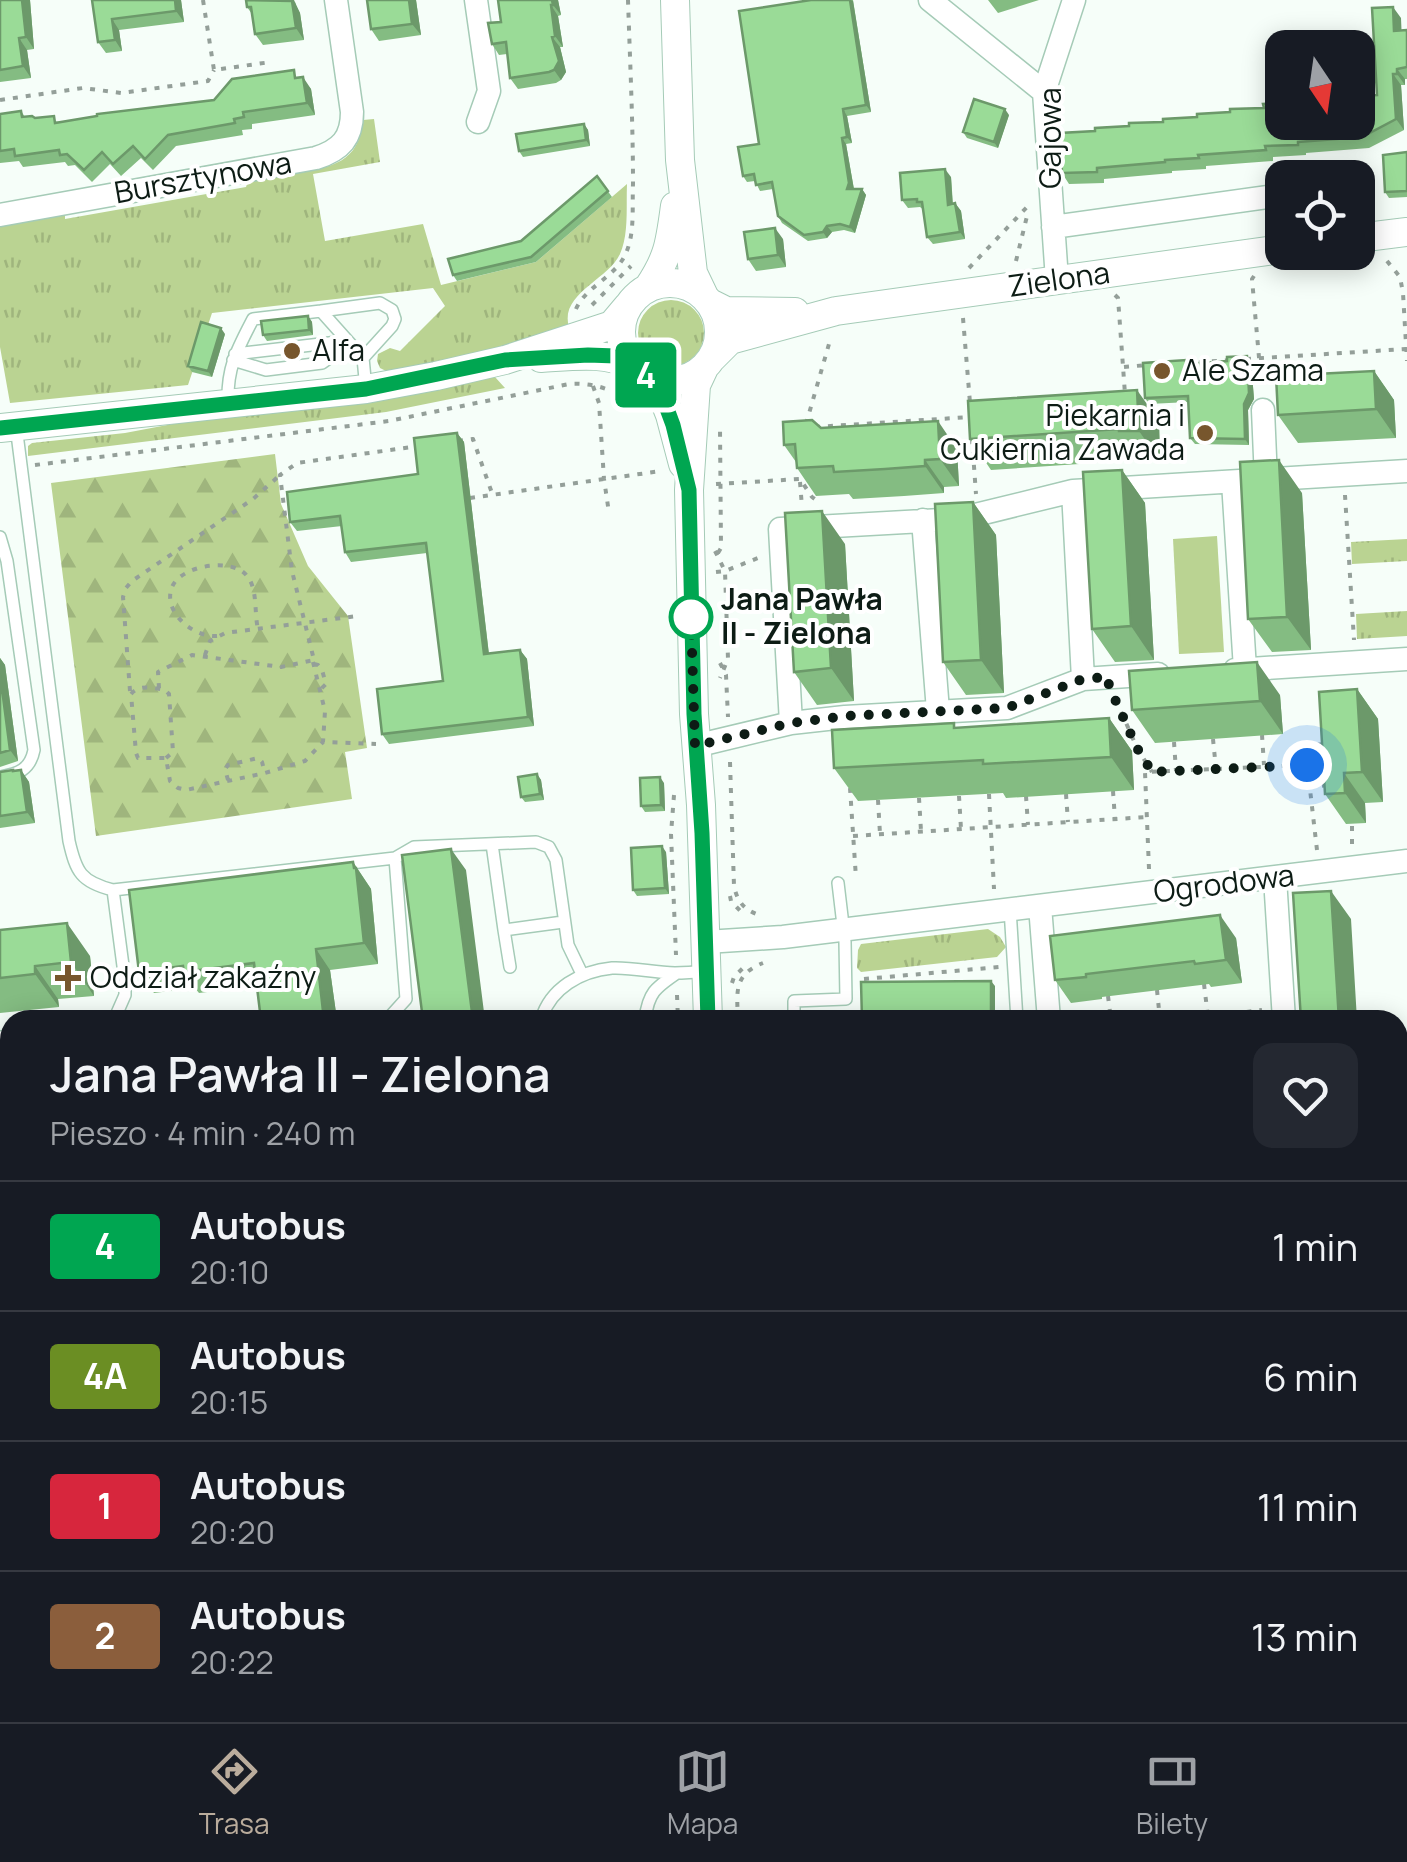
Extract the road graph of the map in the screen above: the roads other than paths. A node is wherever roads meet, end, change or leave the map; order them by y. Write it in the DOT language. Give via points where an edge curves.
graph roads {
  1 [pos="336,0"];
  2 [pos="476,0"];
  3 [pos="676,0"];
  4 [pos="930,0"];
  5 [pos="1074,0"];
  6 [pos="1044,92"];
  7 [pos="478,122"];
  8 [pos="680,160"];
  9 [pos="1265,197"];
  10 [pos="0,215"];
  11 [pos="1053,227"];
  12 [pos="1407,232"];
  13 [pos="1375,236"];
  14 [pos="1265,257"];
  15 [pos="1057,280"];
  16 [pos="638,297"];
  17 [pos="707,299"];
  18 [pos="321,311"];
  19 [pos="834,320"];
  20 [pos="347,342"];
  21 [pos="234,357"];
  22 [pos="362,358"];
  23 [pos="505,360"];
  24 [pos="708,363"];
  25 [pos="645,372"];
  26 [pos="366,389"];
  27 [pos="228,404"];
  28 [pos="1263,410"];
  29 [pos="682,413"];
  30 [pos="8,427"];
  31 [pos="1407,472"];
  32 [pos="1266,480"];
  33 [pos="1233,482"];
  34 [pos="1074,491"];
  35 [pos="923,520"];
  36 [pos="0,537"];
  37 [pos="1407,660"];
  38 [pos="1245,669"];
  39 [pos="1083,679"];
  40 [pos="938,711"];
  41 [pos="791,723"];
  42 [pos="715,741"];
  43 [pos="0,777"];
  44 [pos="492,844"];
  45 [pos="395,858"];
  46 [pos="1407,861"];
  47 [pos="1275,878"];
  48 [pos="838,883"];
  49 [pos="113,890"];
  50 [pos="1002,903"];
  51 [pos="1040,906"];
  52 [pos="564,922"];
  53 [pos="843,922"];
  54 [pos="504,930"];
  55 [pos="706,942"];
  56 [pos="510,967"];
  57 [pos="707,972"];
  58 [pos="582,974"];
  59 [pos="677,974"];
  60 [pos="118,1010"];
  61 [pos="396,1010"];
  62 [pos="544,1010"];
  63 [pos="646,1010"];
  64 [pos="708,1010"];
  65 [pos="794,1010"];
  66 [pos="1015,1010"];
  67 [pos="1047,1010"];
  68 [pos="1274,1010"];
  1 -- 10 [label="street, Bursztynowa" via="352,126 332,153"];
  2 -- 7 [label="street" via="489,92"];
  3 -- 8 [label="street"];
  4 -- 6 [label="street"];
  5 -- 6 [label="street, Gajowa"];
  6 -- 11 [label="street, Gajowa"];
  8 -- 16 [label="street" via="670,248"];
  8 -- 17 [label="street" via="694,273"];
  9 -- 11 [label="street, Zielona"];
  11 -- 15 [label="street, Gajowa"];
  12 -- 13 [label="street"];
  14 -- 15 [label="street, Zielona"];
  15 -- 19 [label="street, Zielona" via="971,283"];
  16 -- 17 [label="street" via="659,284 683,284"];
  16 -- 23 [label="street" via="612,325"];
  16 -- 25 [label="street" via="621,331 627,356"];
  17 -- 19 [label="street, Zielona" via="726,311"];
  17 -- 24 [label="street" via="720,336"];
  18 -- 20 [label="lane"];
  18 -- 21 [label="lane" via="252,319"];
  18 -- 22 [label="lane" via="380,303 392,310 392,326"];
  19 -- 24 [label="street, Zielona" via="730,340"];
  20 -- 21 [label="lane"];
  20 -- 21 [label="lane" via="322,364 266,370"];
  20 -- 22 [label="lane"];
  21 -- 27 [label="lane"];
  22 -- 26 [label="lane"];
  23 -- 25 [label="street" via="616,356"];
  23 -- 26 [label="street"];
  24 -- 25 [label="street" via="682,380"];
  24 -- 29 [label="street"];
  25 -- 29 [label="street"];
  26 -- 27 [label="street"];
  27 -- 30 [label="street"];
  28 -- 32 [label="street"];
  29 -- 42 [label="street"];
  30 -- 49 [label="lane" via="20,467 74,864 89,884"];
  31 -- 32 [label="street"];
  32 -- 33 [label="street"];
  33 -- 34 [label="street"];
  33 -- 38 [label="street"];
  34 -- 35 [label="street" via="959,519"];
  34 -- 39 [label="street"];
  35 -- 40 [label="street"];
  35 -- 41 [label="street" via="780,529"];
  36 -- 43 [label="lane" via="34,750 26,769"];
  37 -- 38 [label="street"];
  38 -- 39 [label="street"];
  39 -- 40 [label="street" via="1007,708"];
  40 -- 41 [label="street"];
  41 -- 42 [label="street"];
  42 -- 55 [label="street" via="701,805"];
  44 -- 45 [label="lane" via="414,846"];
  44 -- 52 [label="lane" via="549,847"];
  44 -- 54 [label="lane"];
  45 -- 49 [label="lane"];
  45 -- 61 [label="lane" via="406,999"];
  46 -- 47 [label="street, Ogrodowa"];
  47 -- 51 [label="street, Ogrodowa"];
  47 -- 68 [label="street"];
  48 -- 53 [label="lane"];
  49 -- 60 [label="lane" via="126,982"];
  50 -- 51 [label="street, Ogrodowa"];
  50 -- 53 [label="street, Ogrodowa"];
  50 -- 66 [label="lane"];
  51 -- 67 [label="street"];
  52 -- 54 [label="lane"];
  52 -- 58 [label="lane"];
  53 -- 55 [label="street, Ogrodowa" via="777,937"];
  53 -- 65 [label="lane" via="846,1000 794,1001"];
  54 -- 56 [label="lane"];
  55 -- 57 [label="street"];
  57 -- 59 [label="lane"];
  57 -- 64 [label="street"];
  58 -- 59 [label="lane" via="614,968"];
  58 -- 62 [label="lane"];
  59 -- 63 [label="lane" via="654,989"];
}
